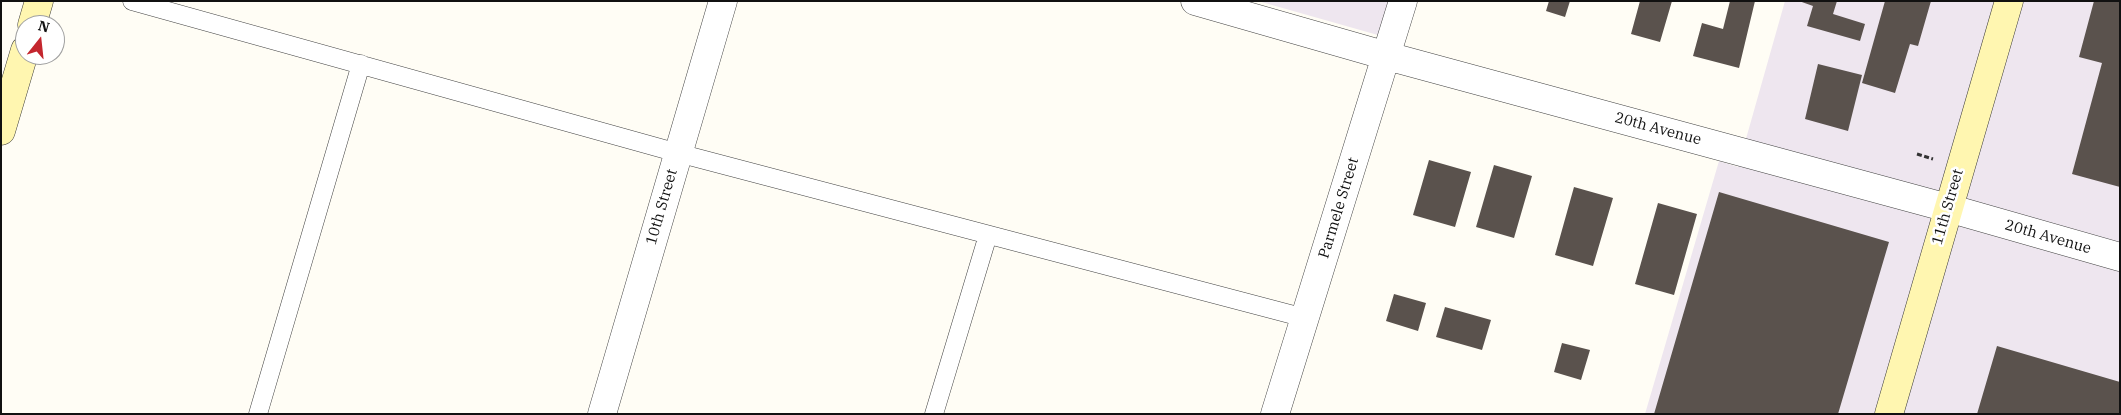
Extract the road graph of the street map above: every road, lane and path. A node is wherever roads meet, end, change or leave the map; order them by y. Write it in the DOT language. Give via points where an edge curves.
graph roads {
  1 [pos="40,1"];
  2 [pos="132,1"];
  3 [pos="723,1"];
  4 [pos="1196,1"];
  5 [pos="1403,1"];
  6 [pos="2009,1"];
  7 [pos="35,15"];
  8 [pos="1387,56"];
  9 [pos="361,64"];
  10 [pos="21,65"];
  11 [pos="1,131"];
  12 [pos="678,153"];
  13 [pos="1948,208"];
  14 [pos="988,235"];
  15 [pos="2120,257"];
  16 [pos="1305,318"];
  17 [pos="258,414"];
  18 [pos="602,414"];
  19 [pos="934,414"];
  20 [pos="1275,414"];
  21 [pos="1889,414"];
  1 -- 7 [label="main road"];
  2 -- 9 [label="lane"];
  3 -- 12 [label="street, 10th Street"];
  4 -- 8 [label="street, 20th Avenue"];
  5 -- 8 [label="street, Parmele Street"];
  6 -- 13 [label="main road, 11th Street"];
  8 -- 13 [label="street, 20th Avenue"];
  8 -- 16 [label="street, Parmele Street"];
  9 -- 12 [label="lane"];
  9 -- 17 [label="lane"];
  10 -- 11 [label="main road"];
  12 -- 14 [label="lane"];
  12 -- 18 [label="street, 10th Street"];
  13 -- 15 [label="street, 20th Avenue"];
  13 -- 21 [label="main road, 11th Street"];
  14 -- 16 [label="lane"];
  14 -- 19 [label="lane"];
  16 -- 20 [label="street, Parmele Street"];
}
